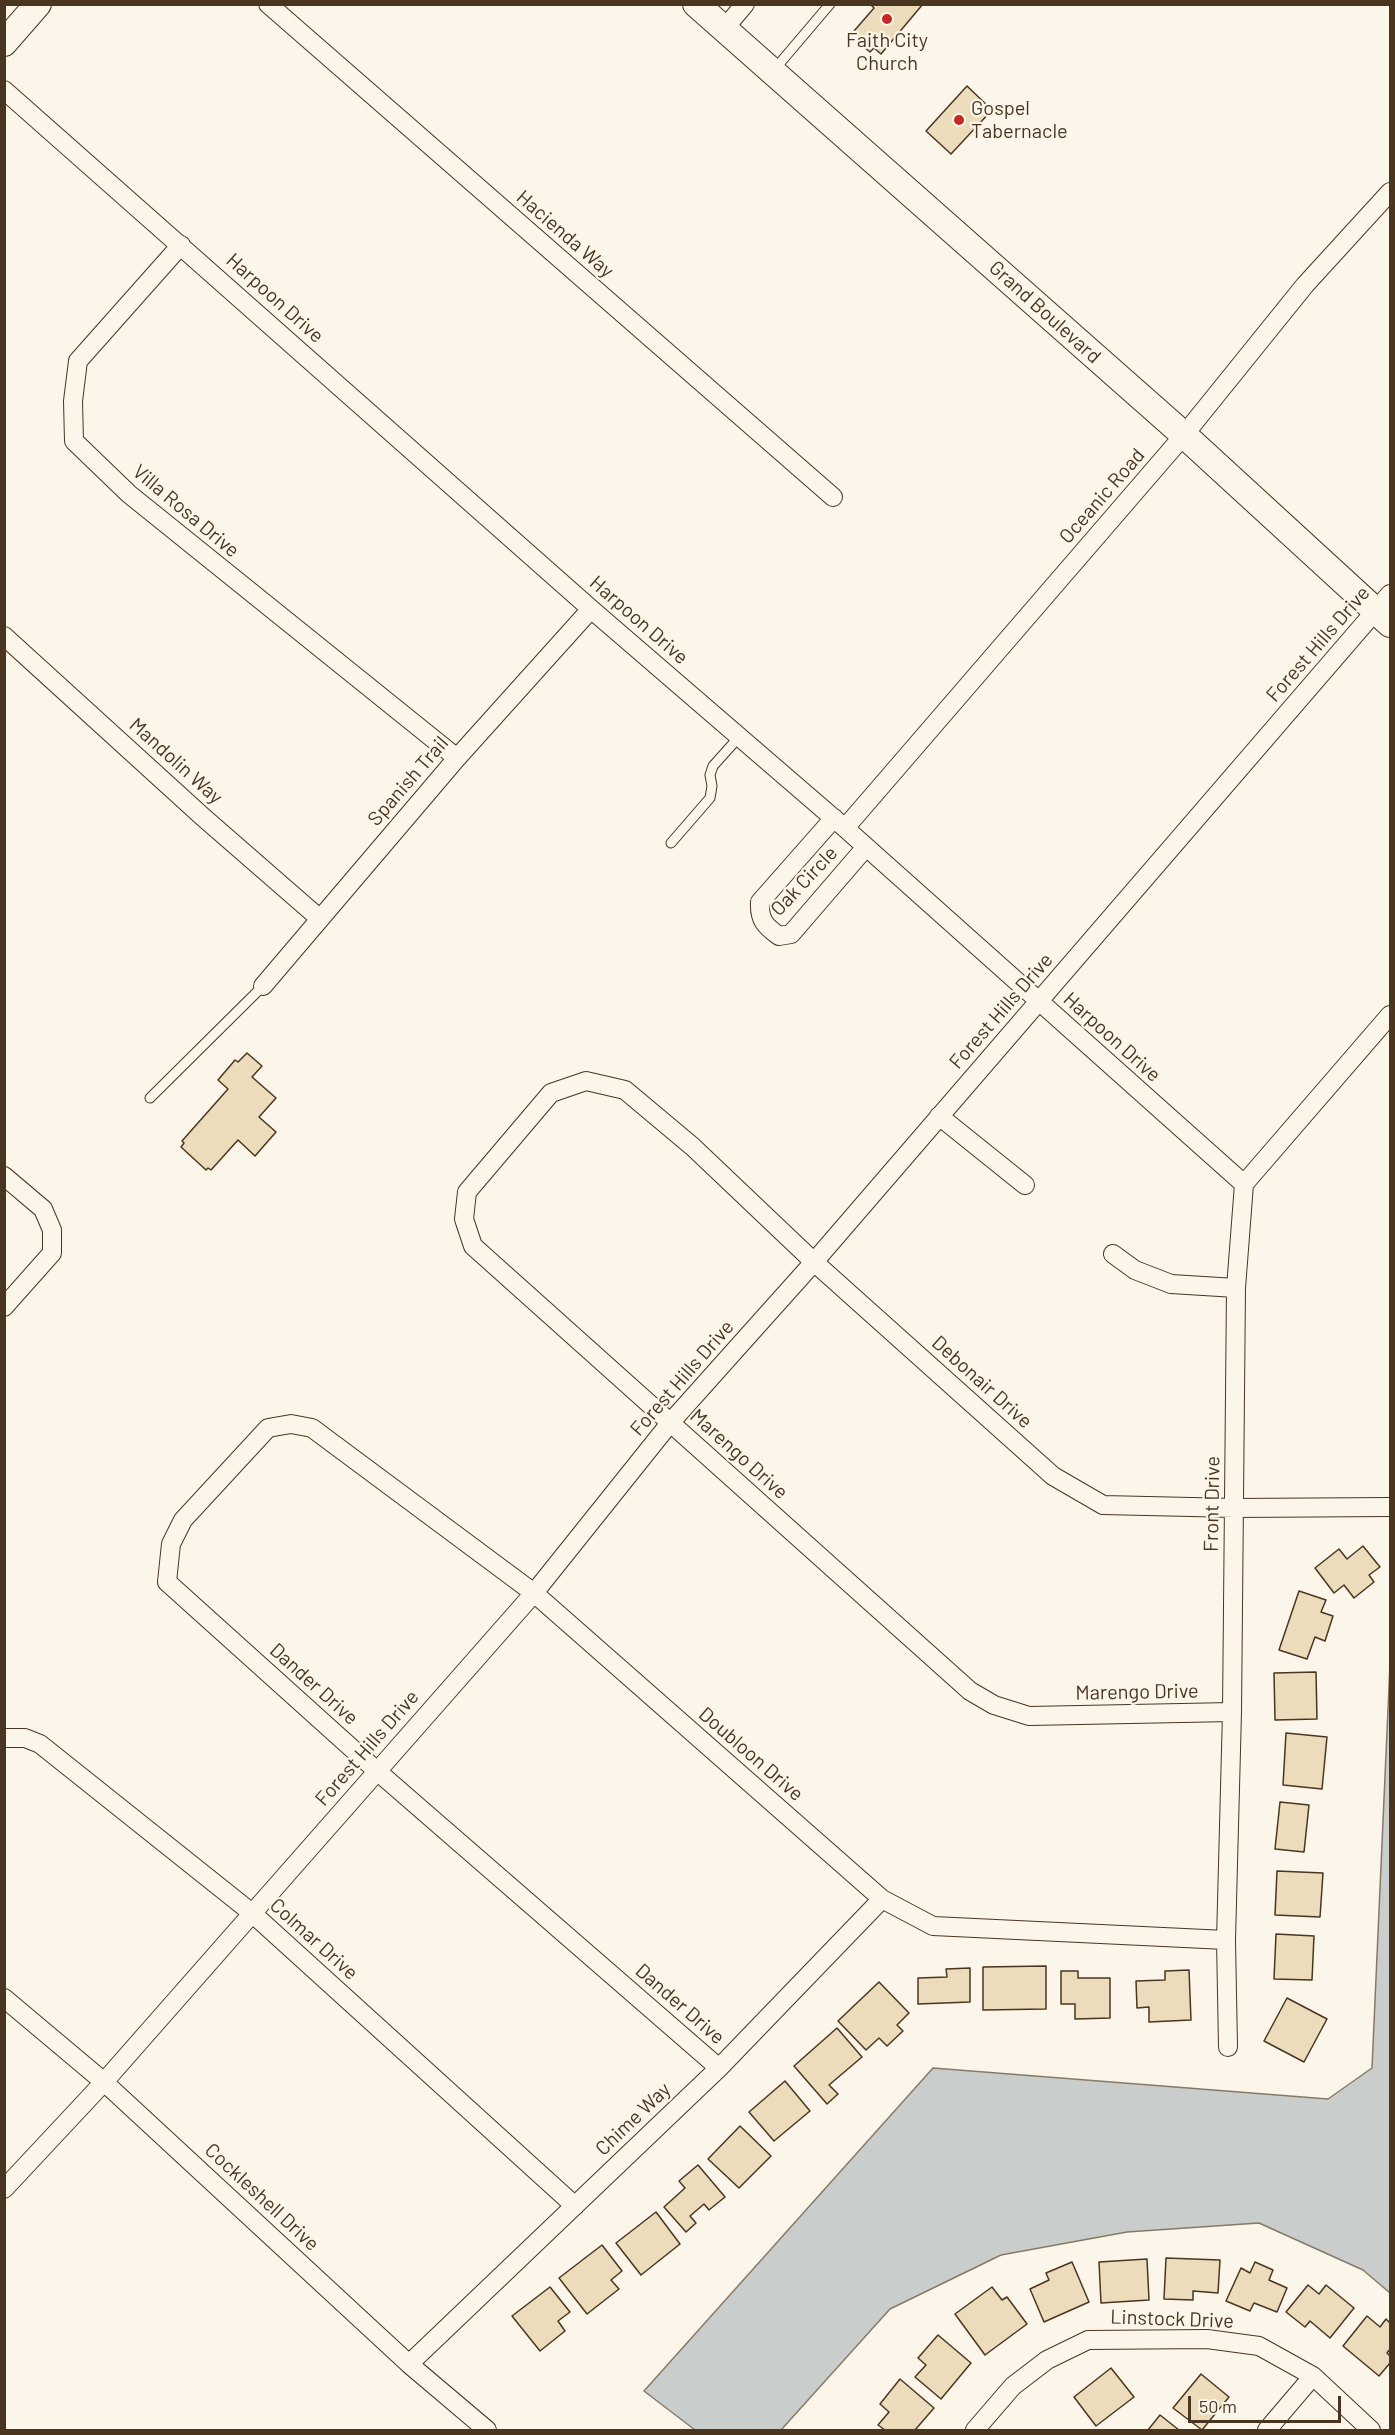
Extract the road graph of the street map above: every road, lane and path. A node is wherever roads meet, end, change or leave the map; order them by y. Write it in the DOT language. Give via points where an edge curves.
graph roads {
  1 [pos="268,4"];
  2 [pos="696,4"];
  3 [pos="745,4"];
  4 [pos="830,4"];
  5 [pos="36,5"];
  6 [pos="724,29"];
  7 [pos="4,43"];
  8 [pos="773,72"];
  9 [pos="4,90"];
  10 [pos="1390,192"];
  11 [pos="181,244"];
  12 [pos="1184,435"];
  13 [pos="834,496"];
  14 [pos="591,609"];
  15 [pos="1386,610"];
  16 [pos="4,636"];
  17 [pos="739,737"];
  18 [pos="457,758"];
  19 [pos="839,823"];
  20 [pos="670,843"];
  21 [pos="866,847"];
  22 [pos="319,918"];
  23 [pos="262,986"];
  24 [pos="1039,1002"];
  25 [pos="1390,1016"];
  26 [pos="625,1090"];
  27 [pos="150,1098"];
  28 [pos="939,1116"];
  29 [pos="4,1176"];
  30 [pos="1244,1184"];
  31 [pos="1025,1185"];
  32 [pos="1113,1254"];
  33 [pos="814,1262"];
  34 [pos="1236,1288"];
  35 [pos="4,1307"];
  36 [pos="670,1423"];
  37 [pos="312,1428"];
  38 [pos="1390,1507"];
  39 [pos="1235,1508"];
  40 [pos="534,1593"];
  41 [pos="1232,1712"];
  42 [pos="4,1738"];
  43 [pos="377,1771"];
  44 [pos="882,1899"];
  45 [pos="252,1913"];
  46 [pos="1226,1940"];
  47 [pos="4,1998"];
  48 [pos="1228,2047"];
  49 [pos="719,2068"];
  50 [pos="104,2082"];
  51 [pos="4,2189"];
  52 [pos="575,2206"];
  53 [pos="409,2364"];
  54 [pos="1313,2376"];
  55 [pos="487,2430"];
  56 [pos="975,2430"];
  57 [pos="1267,2430"];
  58 [pos="1371,2430"];
  1 -- 13 [label="street, Hacienda Way"];
  2 -- 6 [label="street, Grand Boulevard"];
  3 -- 6 [label="street"];
  4 -- 8 [label="lane"];
  5 -- 7 [label="street"];
  6 -- 8 [label="street, Grand Boulevard"];
  8 -- 12 [label="street, Grand Boulevard"];
  9 -- 11 [label="street, Harpoon Drive"];
  10 -- 12 [label="street, Oceanic Road" via="1305,285"];
  11 -- 14 [label="street, Harpoon Drive"];
  11 -- 18 [label="street, Villa Rosa Drive" via="78,361 74,441 129,494"];
  12 -- 15 [label="street, Grand Boulevard"];
  12 -- 19 [label="street, Oceanic Road"];
  14 -- 17 [label="street, Harpoon Drive"];
  14 -- 18 [label="street, Spanish Trail"];
  15 -- 24 [label="street, Forest Hills Drive"];
  16 -- 22 [label="street, Mandolin Way"];
  17 -- 19 [label="street, Harpoon Drive"];
  17 -- 20 [label="lane" via="713,766 710,798"];
  18 -- 22 [label="street, Spanish Trail"];
  19 -- 21 [label="street, Harpoon Drive"];
  19 -- 21 [label="street, Oak Circle" via="760,902 759,916 766,926 779,936 791,934"];
  21 -- 24 [label="street, Harpoon Drive"];
  22 -- 23 [label="street, Spanish Trail"];
  23 -- 27 [label="lane"];
  24 -- 28 [label="street, Forest Hills Drive"];
  24 -- 30 [label="street, Harpoon Drive"];
  25 -- 30 [label="street"];
  26 -- 33 [label="street, Debonair Drive" via="693,1146"];
  26 -- 36 [label="street, Marengo Drive" via="586,1081 551,1093 467,1192 464,1219 473,1246"];
  28 -- 31 [label="street"];
  28 -- 33 [label="street, Forest Hills Drive"];
  29 -- 35 [label="street" via="43,1209 52,1230 52,1253"];
  30 -- 34 [label="street, Front Drive"];
  32 -- 34 [label="street" via="1135,1270 1171,1284"];
  33 -- 36 [label="street, Forest Hills Drive"];
  33 -- 39 [label="street, Debonair Drive" via="1053,1476 1103,1505"];
  34 -- 39 [label="street, Front Drive"];
  36 -- 40 [label="street, Forest Hills Drive"];
  36 -- 41 [label="street, Marengo Drive" via="970,1691 994,1705 1029,1716"];
  37 -- 40 [label="street, Doubloon Drive"];
  37 -- 43 [label="street, Dander Drive" via="291,1424 268,1428 183,1520 171,1544 167,1582"];
  38 -- 39 [label="street, Debonair Drive"];
  39 -- 41 [label="street, Front Drive"];
  40 -- 43 [label="street, Forest Hills Drive"];
  40 -- 44 [label="street, Doubloon Drive"];
  41 -- 46 [label="street, Front Drive"];
  42 -- 45 [label="street, Colmar Drive" via="25,1738 40,1744"];
  43 -- 45 [label="street, Forest Hills Drive"];
  43 -- 49 [label="street, Dander Drive"];
  44 -- 46 [label="street, Doubloon Drive" via="933,1926"];
  44 -- 49 [label="street, Chime Way"];
  45 -- 50 [label="street, Forest Hills Drive"];
  45 -- 52 [label="street, Colmar Drive"];
  46 -- 48 [label="street, Front Drive"];
  47 -- 50 [label="street, Cockleshell Drive"];
  49 -- 52 [label="street, Chime Way"];
  50 -- 51 [label="street, Forest Hills Drive"];
  50 -- 53 [label="street, Cockleshell Drive"];
  52 -- 53 [label="street, Chime Way"];
  53 -- 55 [label="street, Cockleshell Drive"];
  54 -- 56 [label="street, Linstock Drive" via="1259,2346 1207,2339 1088,2340 1047,2360 1013,2386"];
  54 -- 57 [label="street"];
  54 -- 58 [label="street, Linstock Drive"];
}
